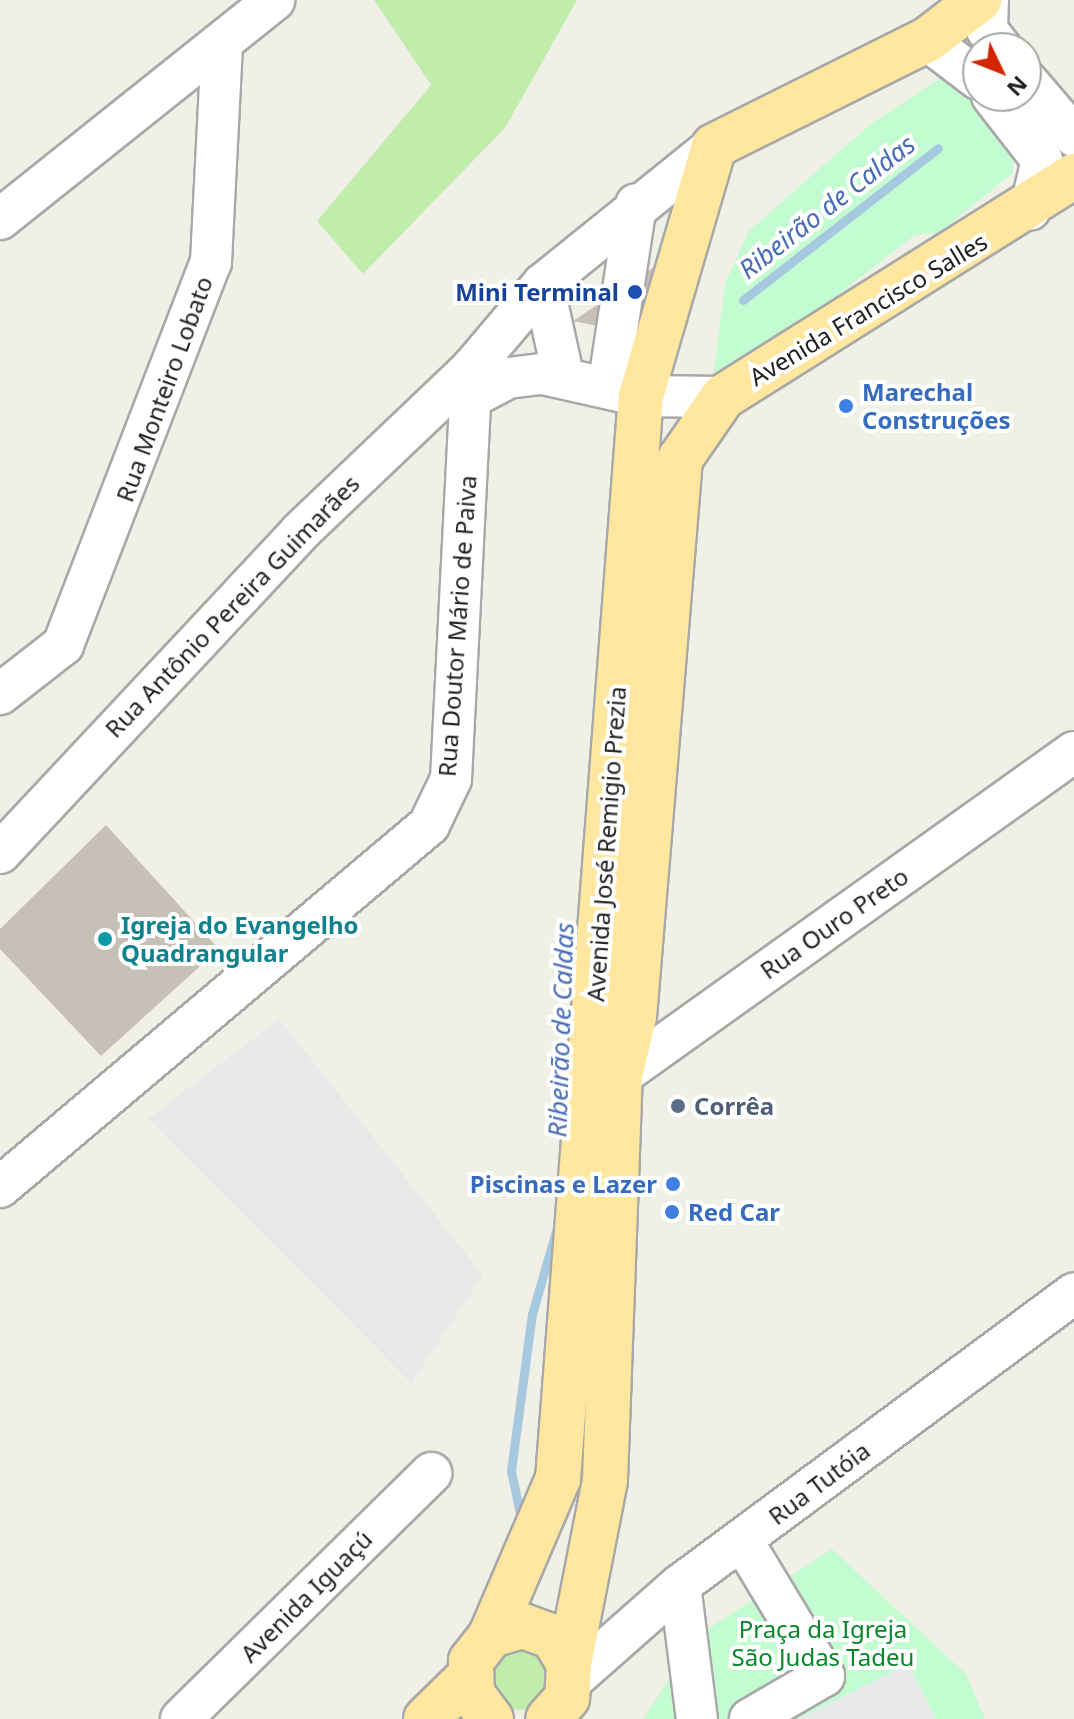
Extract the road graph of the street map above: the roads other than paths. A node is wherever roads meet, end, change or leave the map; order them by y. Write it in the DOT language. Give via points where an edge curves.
graph roads {
  1 [pos="274,0"];
  2 [pos="979,0"];
  3 [pos="988,0"];
  4 [pos="989,32"];
  5 [pos="927,40"];
  6 [pos="222,43"];
  7 [pos="962,67"];
  8 [pos="1042,99"];
  9 [pos="1004,112"];
  10 [pos="1074,136"];
  11 [pos="714,146"];
  12 [pos="1074,176"];
  13 [pos="636,204"];
  14 [pos="1030,210"];
  15 [pos="0,219"];
  16 [pos="533,294"];
  17 [pos="553,375"];
  18 [pos="471,383"];
  19 [pos="625,392"];
  20 [pos="723,397"];
  21 [pos="680,459"];
  22 [pos="0,694"];
  23 [pos="1074,752"];
  24 [pos="0,853"];
  25 [pos="604,1078"];
  26 [pos="0,1187"];
  27 [pos="1074,1293"];
  28 [pos="431,1473"];
  29 [pos="558,1479"];
  30 [pos="605,1480"];
  31 [pos="742,1540"];
  32 [pos="680,1585"];
  33 [pos="491,1635"];
  34 [pos="570,1673"];
  35 [pos="469,1677"];
  36 [pos="181,1719"];
  37 [pos="426,1719"];
  38 [pos="491,1719"];
  39 [pos="548,1719"];
  40 [pos="697,1719"];
  41 [pos="750,1719"];
  1 -- 6 [label="street"];
  2 -- 5 [label="main road"];
  3 -- 4 [label="street"];
  5 -- 7 [label="street"];
  5 -- 11 [label="main road"];
  6 -- 15 [label="street"];
  6 -- 22 [label="street, Rua Monteiro Lobato" via="211,262 63,645"];
  8 -- 10 [label="street"];
  9 -- 14 [label="street" via="1042,160"];
  11 -- 13 [label="street"];
  11 -- 19 [label="main road, Avenida José Remigio Prezia"];
  12 -- 14 [label="main road, Avenida Francisco Salles"];
  13 -- 16 [label="street"];
  13 -- 19 [label="street"];
  14 -- 20 [label="main road, Avenida Francisco Salles"];
  16 -- 17 [label="street"];
  16 -- 18 [label="street"];
  17 -- 18 [label="street"];
  17 -- 19 [label="street"];
  18 -- 24 [label="street, Rua Antônio Pereira Guimarães" via="300,532"];
  18 -- 26 [label="street, Rua Doutor Mário de Paiva" via="451,779 429,825"];
  19 -- 20 [label="street"];
  19 -- 25 [label="main road, Avenida José Remigio Prezia"];
  20 -- 21 [label="main road, Avenida Francisco Salles"];
  21 -- 25 [label="main road, Avenida José Remigio Prezia" via="634,1017"];
  23 -- 25 [label="street, Rua Ouro Preto"];
  25 -- 29 [label="main road, Avenida José Remigio Prezia"];
  25 -- 30 [label="main road, Avenida José Remigio Prezia"];
  27 -- 31 [label="street, Rua Tutóia"];
  28 -- 36 [label="street, Avenida Iguaçú"];
  29 -- 30 [label="main road"];
  29 -- 33 [label="main road, Avenida José Remigio Prezia"];
  30 -- 34 [label="main road, Avenida José Remigio Prezia"];
  31 -- 32 [label="street, Rua Tutóia"];
  31 -- 41 [label="street" via="824,1676"];
  32 -- 34 [label="street, Rua Tutóia"];
  32 -- 40 [label="street"];
  33 -- 34 [label="main road" via="538,1629"];
  33 -- 35 [label="main road, Avenida José Remigio Prezia"];
  34 -- 39 [label="main road"];
  35 -- 37 [label="main road"];
  35 -- 38 [label="main road" via="472,1694"];
}
